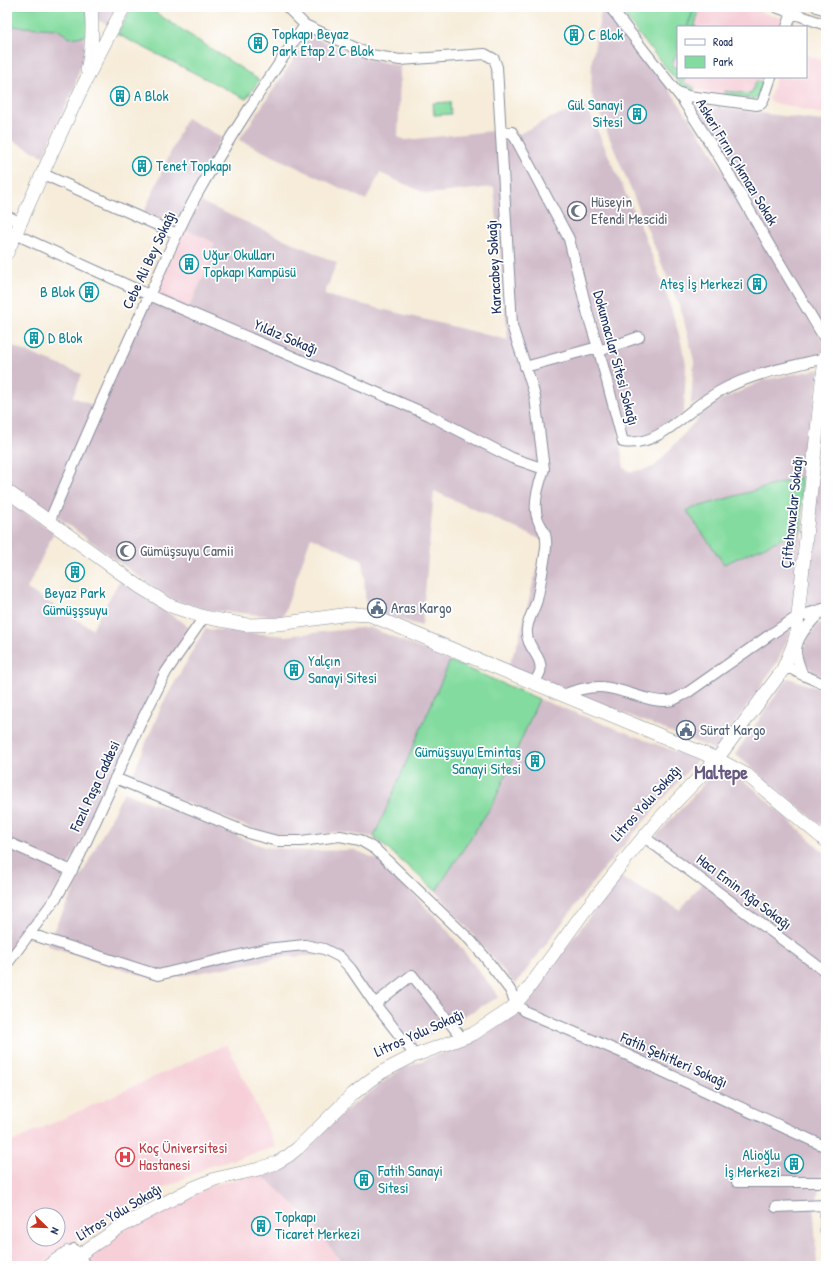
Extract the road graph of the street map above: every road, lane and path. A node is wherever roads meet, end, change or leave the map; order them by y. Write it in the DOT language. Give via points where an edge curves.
graph roads {
  1 [pos="124,7"];
  2 [pos="610,7"];
  3 [pos="776,7"];
  4 [pos="817,7"];
  5 [pos="290,8"];
  6 [pos="793,10"];
  7 [pos="826,10"];
  8 [pos="91,12"];
  9 [pos="305,25"];
  10 [pos="826,25"];
  11 [pos="787,26"];
  12 [pos="109,34"];
  13 [pos="771,78"];
  14 [pos="83,84"];
  15 [pos="676,92"];
  16 [pos="502,133"];
  17 [pos="43,174"];
  18 [pos="7,216"];
  19 [pos="18,228"];
  20 [pos="177,234"];
  21 [pos="7,253"];
  22 [pos="149,295"];
  23 [pos="639,337"];
  24 [pos="826,341"];
  25 [pos="598,349"];
  26 [pos="825,356"];
  27 [pos="525,367"];
  28 [pos="824,382"];
  29 [pos="544,469"];
  30 [pos="7,491"];
  31 [pos="49,522"];
  32 [pos="825,607"];
  33 [pos="204,617"];
  34 [pos="799,625"];
  35 [pos="782,670"];
  36 [pos="803,675"];
  37 [pos="535,683"];
  38 [pos="826,685"];
  39 [pos="563,695"];
  40 [pos="717,759"];
  41 [pos="115,778"];
  42 [pos="642,835"];
  43 [pos="825,840"];
  44 [pos="7,842"];
  45 [pos="72,871"];
  46 [pos="30,934"];
  47 [pos="7,964"];
  48 [pos="826,972"];
  49 [pos="515,1000"];
  50 [pos="375,1004"];
  51 [pos="458,1033"];
  52 [pos="411,1050"];
  53 [pos="826,1147"];
  54 [pos="286,1153"];
  55 [pos="737,1182"];
  56 [pos="826,1182"];
  57 [pos="826,1204"];
  58 [pos="776,1208"];
  59 [pos="826,1230"];
  60 [pos="79,1257"];
  61 [pos="48,1266"];
  62 [pos="63,1266"];
  1 -- 12 [label="main road"];
  2 -- 15 [label="street, Askeri Fırın Çıkmazı Sokak"];
  3 -- 6 [label="street"];
  4 -- 7 [label="street"];
  5 -- 9 [label="street, Karacabey Sokağı"];
  6 -- 10 [label="street"];
  6 -- 11 [label="street"];
  8 -- 12 [label="main road" via="98,32"];
  8 -- 14 [label="main road" via="89,59"];
  9 -- 16 [label="street, Karacabey Sokağı" via="372,55 393,59 482,54 491,57 498,67"];
  9 -- 20 [label="street, Cebe Ali Bey Sokağı" via="213,165"];
  12 -- 14 [label="main road"];
  13 -- 15 [label="street" via="763,101 757,105 688,96"];
  14 -- 17 [label="main road"];
  15 -- 24 [label="street, Askeri Fırın Çıkmazı Sokak" via="721,160"];
  16 -- 25 [label="street, Dokumacılar Sitesi Sokağı" via="512,132 569,240"];
  16 -- 27 [label="street, Karacabey Sokağı" via="512,325"];
  17 -- 19 [label="main road"];
  17 -- 20 [label="street"];
  18 -- 19 [label="street, Yıldız Sokağı"];
  19 -- 21 [label="main road"];
  19 -- 22 [label="street, Yıldız Sokağı"];
  20 -- 22 [label="street, Cebe Ali Bey Sokağı"];
  22 -- 29 [label="street, Yıldız Sokağı" via="429,415 512,458"];
  22 -- 31 [label="street, Cebe Ali Bey Sokağı"];
  23 -- 25 [label="street"];
  25 -- 26 [label="street, Dokumacılar Sitesi Sokağı" via="623,442 630,443 643,442 664,431 707,399 728,387 761,374"];
  25 -- 27 [label="street"];
  26 -- 28 [label="main road, Çiftehavuzlar Sokağı"];
  27 -- 29 [label="street, Karacabey Sokağı" via="536,397"];
  28 -- 34 [label="main road, Çiftehavuzlar Sokağı"];
  29 -- 37 [label="street, Karacabey Sokağı" via="536,507 537,519 545,533 545,553 536,601 527,629 529,645 540,661 540,671"];
  30 -- 31 [label="main road"];
  31 -- 33 [label="main road" via="170,606"];
  32 -- 34 [label="street"];
  32 -- 34 [label="street"];
  33 -- 37 [label="main road" via="247,625 370,614"];
  33 -- 41 [label="street, Fazıl Paşa Caddesi" via="166,672"];
  34 -- 35 [label="main road, Çiftehavuzlar Sokağı"];
  34 -- 36 [label="street" via="796,656"];
  34 -- 39 [label="street" via="771,634 687,693 672,700 658,701 599,687 575,690"];
  35 -- 36 [label="street" via="790,668"];
  35 -- 40 [label="main road, Litros Yolu Sokağı"];
  36 -- 38 [label="street"];
  37 -- 39 [label="main road"];
  39 -- 40 [label="main road"];
  40 -- 42 [label="main road, Litros Yolu Sokağı" via="696,771"];
  40 -- 43 [label="main road" via="747,775"];
  41 -- 45 [label="street, Fazıl Paşa Caddesi"];
  41 -- 49 [label="street, Fatih Şehitleri Sokağı" via="257,836 277,841 340,836 360,840 375,849 470,940 506,984"];
  42 -- 48 [label="street, Hacı Emin Ağa Sokağı"];
  42 -- 49 [label="main road, Litros Yolu Sokağı" via="570,920"];
  44 -- 45 [label="street"];
  45 -- 46 [label="street, Fazıl Paşa Caddesi"];
  46 -- 47 [label="street, Fazıl Paşa Caddesi"];
  46 -- 50 [label="street" via="158,975 265,949 305,945 340,956"];
  49 -- 51 [label="main road, Litros Yolu Sokağı"];
  49 -- 53 [label="street, Fatih Şehitleri Sokağı" via="530,1015 623,1053"];
  49 -- 54 [label="main road, Litros Yolu Sokağı" via="511,1009 473,1034 411,1057 373,1078 298,1148"];
  50 -- 51 [label="street" via="412,975"];
  50 -- 52 [label="street"];
  51 -- 52 [label="main road, Litros Yolu Sokağı"];
  52 -- 54 [label="main road, Litros Yolu Sokağı" via="382,1065 357,1083"];
  54 -- 60 [label="main road, Litros Yolu Sokağı" via="259,1163 212,1174 116,1220"];
  55 -- 56 [label="street"];
  57 -- 58 [label="street"];
  57 -- 59 [label="main road"];
  60 -- 61 [label="main road, Litros Yolu Sokağı"];
  60 -- 62 [label="main road, Litros Yolu Sokağı"];
}
